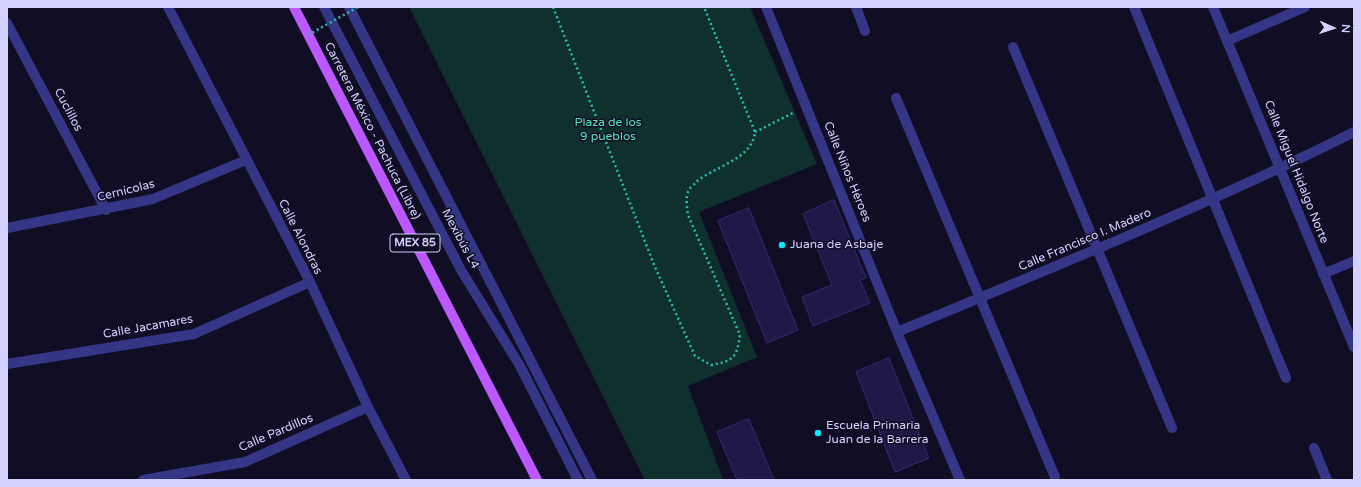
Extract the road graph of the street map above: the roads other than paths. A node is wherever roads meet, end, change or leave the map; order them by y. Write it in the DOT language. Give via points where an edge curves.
graph roads {
  1 [pos="168,7"];
  2 [pos="294,7"];
  3 [pos="324,7"];
  4 [pos="350,7"];
  5 [pos="766,7"];
  6 [pos="856,7"];
  7 [pos="1134,7"];
  8 [pos="1213,7"];
  9 [pos="1305,7"];
  10 [pos="7,22"];
  11 [pos="865,30"];
  12 [pos="1227,40"];
  13 [pos="1012,47"];
  14 [pos="896,98"];
  15 [pos="1354,132"];
  16 [pos="246,160"];
  17 [pos="1281,169"];
  18 [pos="1214,199"];
  19 [pos="106,210"];
  20 [pos="7,228"];
  21 [pos="1098,248"];
  22 [pos="1354,261"];
  23 [pos="1323,274"];
  24 [pos="310,282"];
  25 [pos="979,299"];
  26 [pos="897,332"];
  27 [pos="1354,347"];
  28 [pos="7,364"];
  29 [pos="1286,378"];
  30 [pos="368,407"];
  31 [pos="1172,428"];
  32 [pos="1314,448"];
  33 [pos="1055,477"];
  34 [pos="143,480"];
  35 [pos="406,480"];
  36 [pos="537,480"];
  37 [pos="578,480"];
  38 [pos="592,480"];
  39 [pos="960,480"];
  40 [pos="1327,480"];
  1 -- 16 [label="street, Calle Alondras"];
  2 -- 36 [label="main road, Carretera México - Pachuca (Libre) / MEX 85"];
  3 -- 37 [label="street, Mexibús L4" via="461,270 520,366"];
  4 -- 38 [label="street, Mexibús L4"];
  5 -- 26 [label="street, Calle Niños Héroes"];
  6 -- 11 [label="street"];
  7 -- 18 [label="street"];
  8 -- 12 [label="street, Calle Miguel Hidalgo Norte"];
  9 -- 12 [label="street"];
  10 -- 19 [label="street, Cuclillos"];
  12 -- 17 [label="street, Calle Miguel Hidalgo Norte"];
  13 -- 21 [label="street"];
  14 -- 25 [label="street"];
  15 -- 17 [label="street, Calle Francisco I. Madero"];
  16 -- 19 [label="street, Cernícolas" via="153,199"];
  16 -- 24 [label="street, Calle Alondras"];
  17 -- 18 [label="street, Calle Francisco I. Madero"];
  17 -- 23 [label="street, Calle Miguel Hidalgo Norte"];
  18 -- 21 [label="street, Calle Francisco I. Madero"];
  18 -- 29 [label="street"];
  19 -- 20 [label="street, Cernícolas"];
  21 -- 25 [label="street, Calle Francisco I. Madero"];
  21 -- 31 [label="street"];
  22 -- 23 [label="street"];
  23 -- 27 [label="street, Calle Miguel Hidalgo Norte"];
  24 -- 28 [label="street, Calle Jacamares" via="194,334"];
  24 -- 30 [label="street, Calle Alondras"];
  25 -- 26 [label="street, Calle Francisco I. Madero"];
  25 -- 33 [label="street"];
  26 -- 39 [label="street, Calle Niños Héroes"];
  30 -- 34 [label="street, Calle Pardillos" via="244,462"];
  30 -- 35 [label="street, Calle Alondras"];
  32 -- 40 [label="street"];
}
